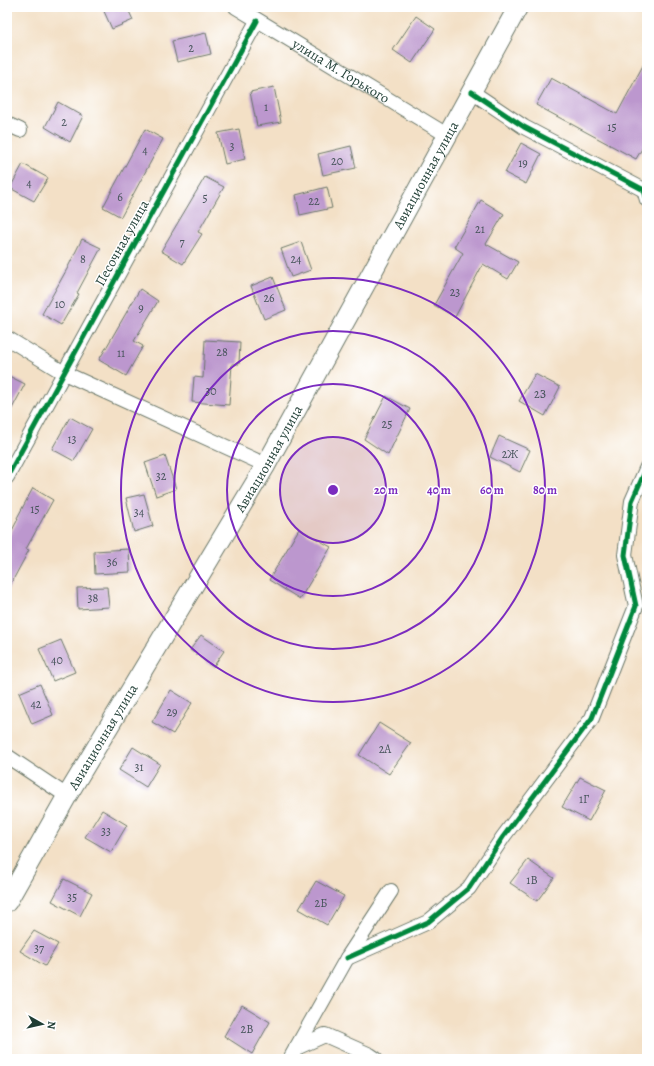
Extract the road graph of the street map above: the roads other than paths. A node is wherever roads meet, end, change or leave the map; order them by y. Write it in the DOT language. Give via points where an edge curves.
graph roads {
  1 [pos="236,7"];
  2 [pos="518,7"];
  3 [pos="257,21"];
  4 [pos="472,92"];
  5 [pos="7,124"];
  6 [pos="20,130"];
  7 [pos="447,135"];
  8 [pos="647,200"];
  9 [pos="7,338"];
  10 [pos="64,374"];
  11 [pos="266,465"];
  12 [pos="647,467"];
  13 [pos="7,477"];
  14 [pos="7,756"];
  15 [pos="67,796"];
  16 [pos="391,891"];
  17 [pos="7,902"];
  18 [pos="348,958"];
  19 [pos="293,1054"];
  20 [pos="376,1059"];
  1 -- 3 [label="street, улица М. Горького"];
  2 -- 4 [label="main road, Авиационная улица"];
  3 -- 7 [label="street, улица М. Горького"];
  3 -- 10 [label="street, Песочная улица"];
  4 -- 7 [label="main road, Авиационная улица"];
  4 -- 8 [label="street" via="524,127 644,190"];
  5 -- 6 [label="street"];
  7 -- 11 [label="main road, Авиационная улица"];
  9 -- 10 [label="street"];
  10 -- 11 [label="street"];
  10 -- 13 [label="street, Песочная улица"];
  11 -- 15 [label="main road, Авиационная улица"];
  12 -- 18 [label="street" via="632,501 624,555 636,606 592,718 502,837 470,888 428,922"];
  14 -- 15 [label="street"];
  15 -- 17 [label="main road, Авиационная улица"];
  16 -- 18 [label="street"];
  18 -- 19 [label="street"];
  19 -- 20 [label="street" via="325,1035"];
}
